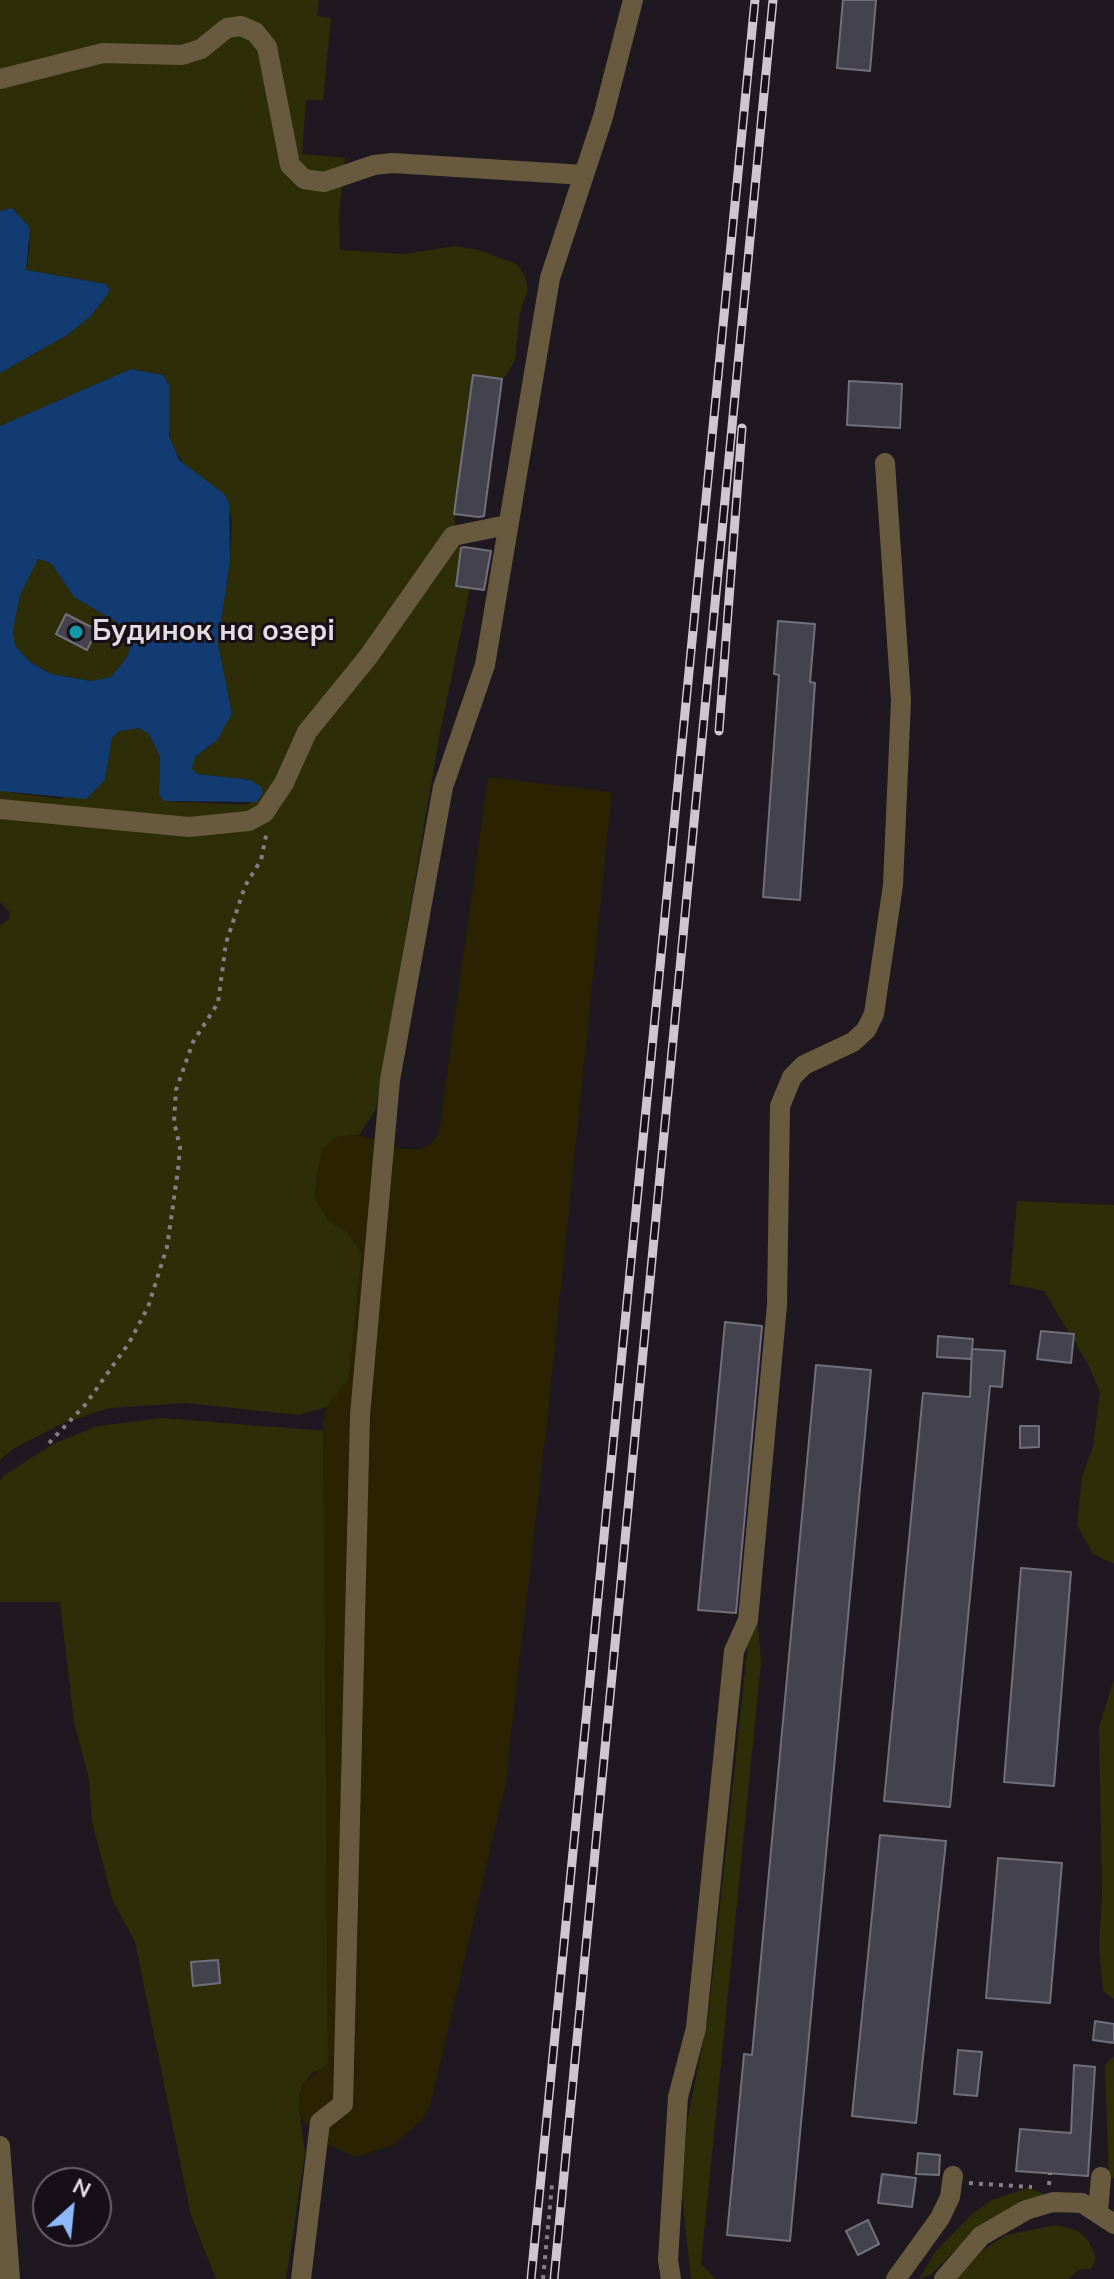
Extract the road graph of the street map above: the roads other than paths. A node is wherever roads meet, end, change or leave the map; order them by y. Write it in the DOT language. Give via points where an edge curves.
graph roads {
  1 [pos="633,0"];
  2 [pos="0,79"];
  3 [pos="584,175"];
  4 [pos="885,463"];
  5 [pos="507,525"];
  6 [pos="0,809"];
  7 [pos="0,2146"];
  8 [pos="953,2176"];
  9 [pos="1101,2177"];
  10 [pos="1106,2218"];
  11 [pos="10,2279"];
  12 [pos="301,2279"];
  13 [pos="671,2279"];
  14 [pos="896,2279"];
  15 [pos="944,2279"];
  1 -- 3 [label="street"];
  2 -- 3 [label="street" via="103,53 182,55 201,49 227,28 241,26 255,32 267,47 290,165 304,179 324,182 392,163"];
  3 -- 5 [label="street" via="550,278"];
  4 -- 13 [label="street" via="901,700 893,885 870,1022 853,1042 804,1065 792,1077 780,1106 777,1305 770,1384 748,1620 734,1651 696,2028 678,2097"];
  5 -- 6 [label="street" via="453,536 368,657 307,732 264,813 249,821 189,827"];
  5 -- 12 [label="street" via="485,665 443,787 390,1080 360,1415 343,2104 320,2122"];
  7 -- 11 [label="street"];
  8 -- 14 [label="street" via="940,2218"];
  9 -- 10 [label="street"];
  10 -- 15 [label="street" via="1068,2202 1026,2210 981,2236"];
}
